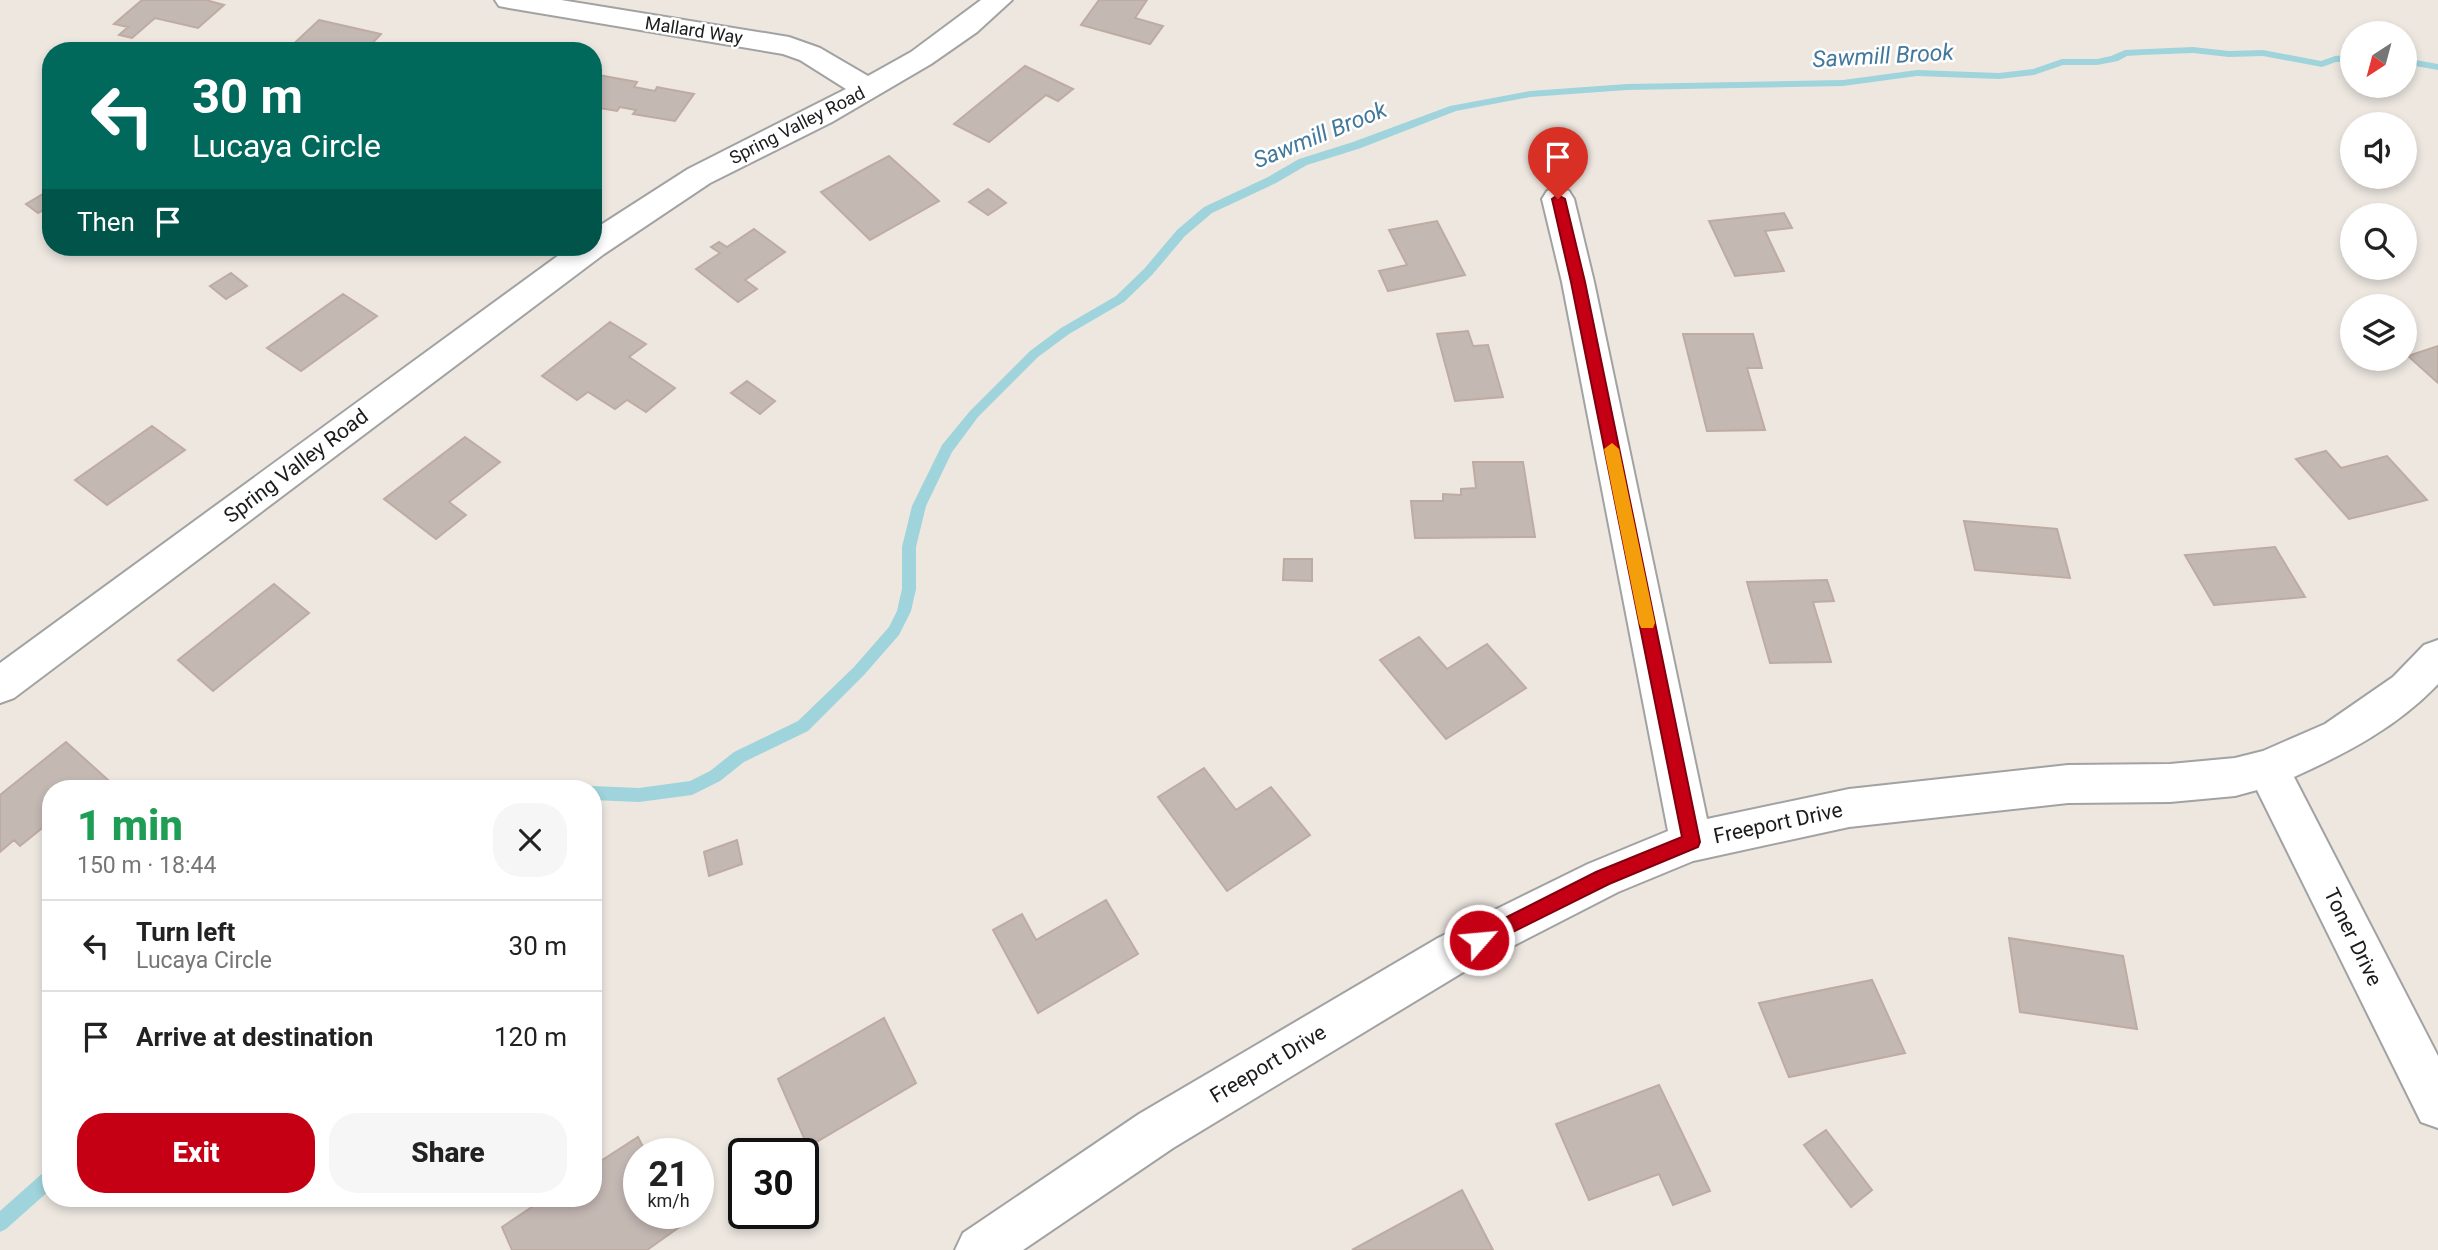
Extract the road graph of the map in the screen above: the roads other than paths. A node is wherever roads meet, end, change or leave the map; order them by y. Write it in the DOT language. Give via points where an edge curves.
graph roads {
  1 [pos="509,0"];
  2 [pos="998,0"];
  3 [pos="868,89"];
  4 [pos="1558,199"];
  5 [pos="602,239"];
  6 [pos="578,256"];
  7 [pos="2438,657"];
  8 [pos="7,668"];
  9 [pos="2268,769"];
  10 [pos="1691,842"];
  11 [pos="2438,1105"];
  12 [pos="980,1250"];
  1 -- 3 [label="street, Mallard Way" via="789,46"];
  2 -- 3 [label="street, Spring Valley Road" via="951,37"];
  3 -- 5 [label="street, Spring Valley Road" via="699,176"];
  4 -- 10 [label="street"];
  6 -- 8 [label="street, Spring Valley Road"];
  7 -- 9 [label="street, Freeport Drive" via="2376,713 2339,737"];
  9 -- 10 [label="street, Freeport Drive" via="2200,781 2068,784 1849,808"];
  9 -- 11 [label="street, Toner Drive"];
  10 -- 12 [label="street, Freeport Drive" via="1603,878 1454,953 1156,1131"];
}
